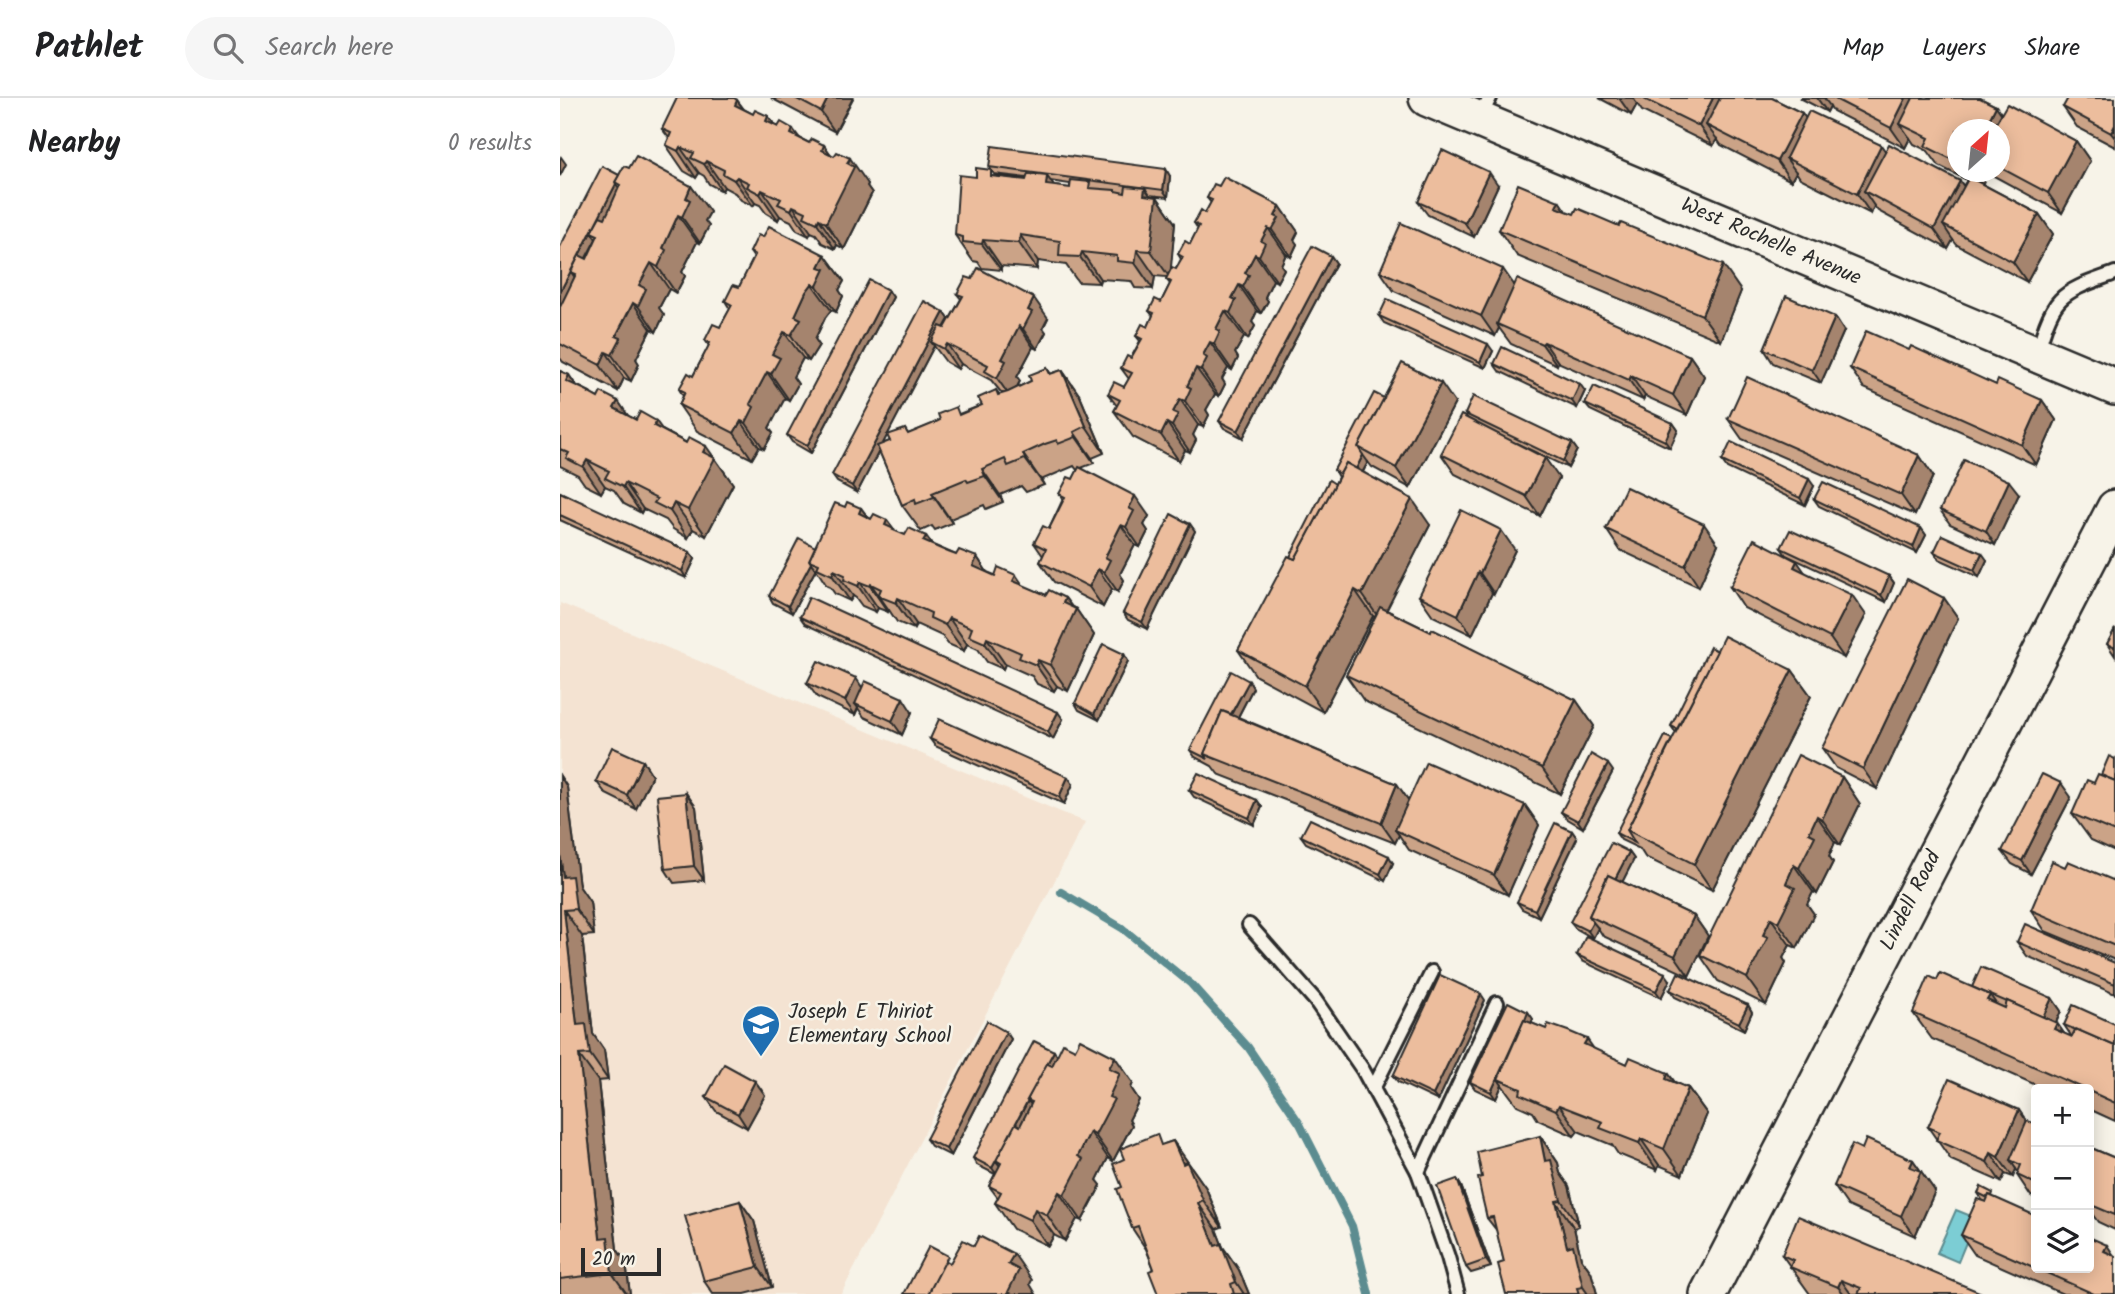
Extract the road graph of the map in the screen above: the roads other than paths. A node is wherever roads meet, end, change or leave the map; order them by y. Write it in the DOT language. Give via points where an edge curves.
graph roads {
  1 [pos="1427,98"];
  2 [pos="1484,109"];
  3 [pos="2115,273"];
  4 [pos="2037,354"];
  5 [pos="2115,387"];
  6 [pos="2115,508"];
  7 [pos="1249,925"];
  8 [pos="1432,972"];
  9 [pos="1497,1003"];
  10 [pos="1373,1089"];
  11 [pos="1418,1172"];
  12 [pos="1458,1294"];
  13 [pos="1708,1294"];
  1 -- 2 [label="street, West Rochelle Avenue"];
  2 -- 4 [label="street, West Rochelle Avenue"];
  3 -- 4 [label="lane" via="2059,301"];
  4 -- 5 [label="street, West Rochelle Avenue"];
  6 -- 13 [label="street, Lindell Road"];
  7 -- 10 [label="lane" via="1315,1000"];
  8 -- 10 [label="lane"];
  9 -- 11 [label="lane"];
  10 -- 11 [label="lane"];
  11 -- 12 [label="lane"];
}
